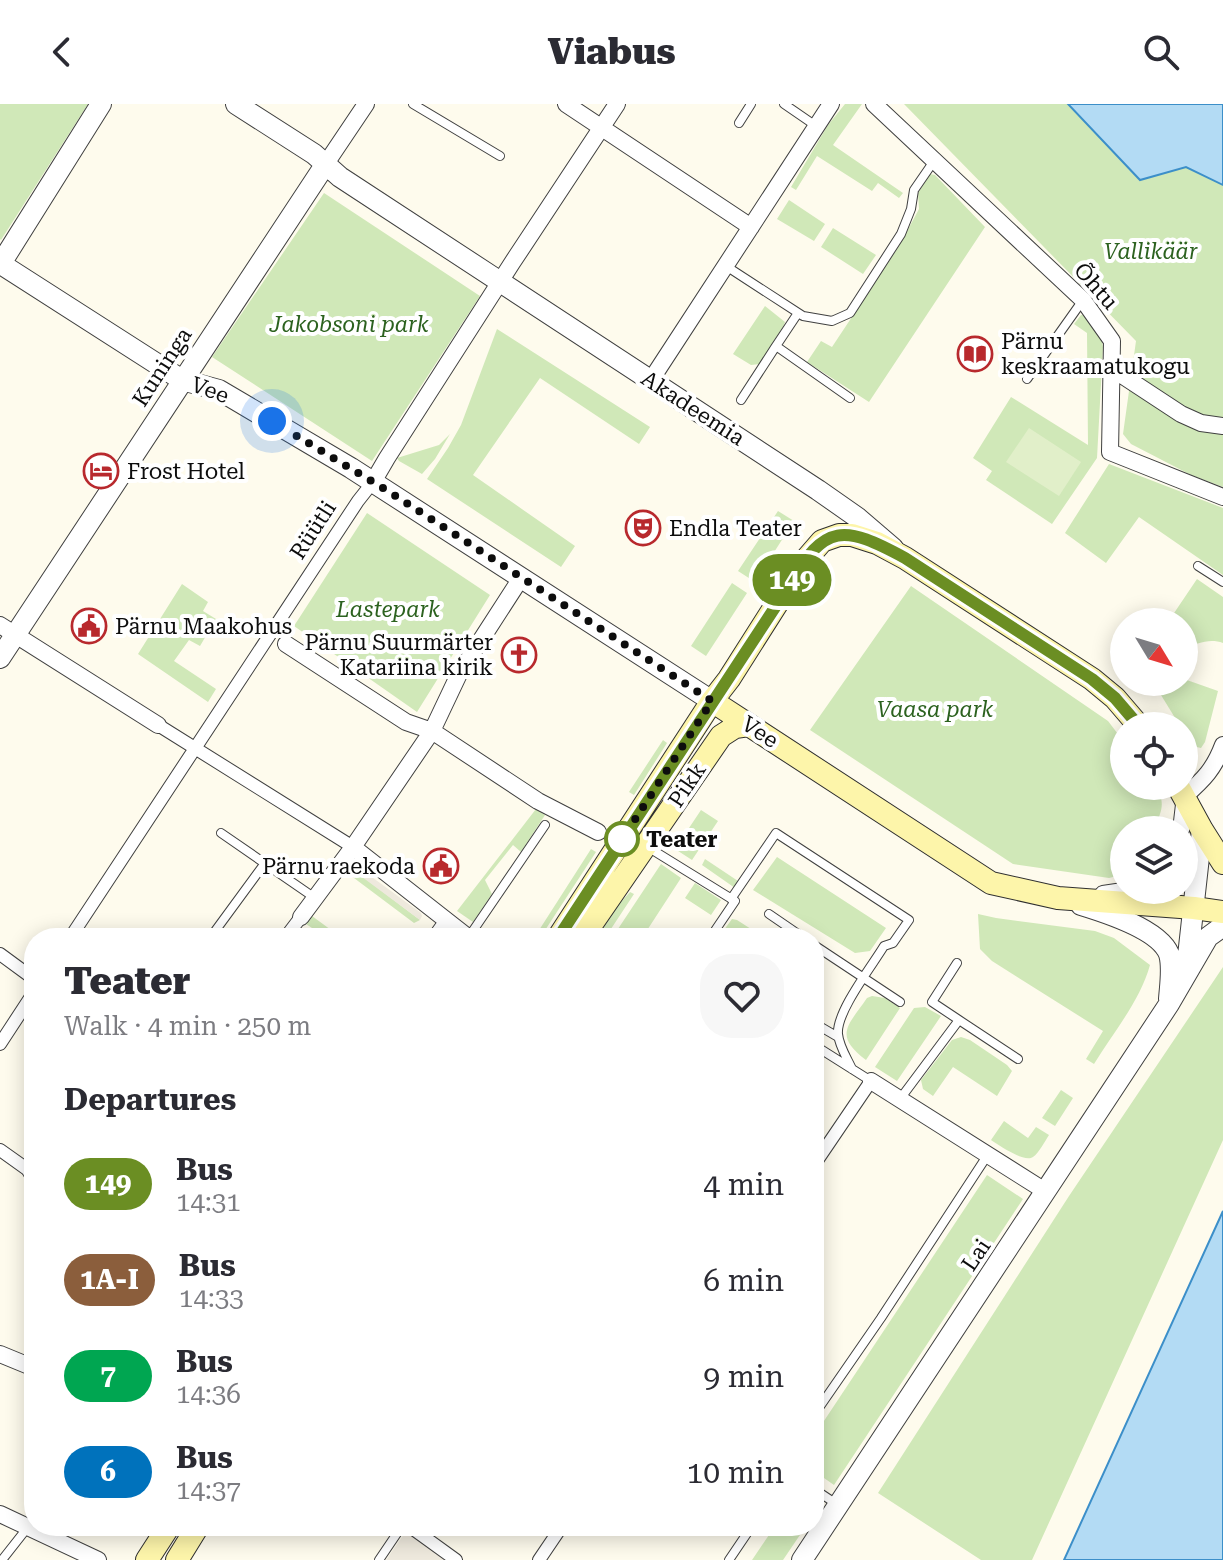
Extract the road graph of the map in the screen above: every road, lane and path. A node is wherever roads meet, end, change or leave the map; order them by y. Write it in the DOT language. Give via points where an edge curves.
graph roads {
  1 [pos="101,104"];
  2 [pos="236,104"];
  3 [pos="366,104"];
  4 [pos="413,104"];
  5 [pos="566,104"];
  6 [pos="617,104"];
  7 [pos="751,104"];
  8 [pos="784,104"];
  9 [pos="831,104"];
  10 [pos="874,104"];
  11 [pos="739,123"];
  12 [pos="601,127"];
  13 [pos="816,127"];
  14 [pos="500,156"];
  15 [pos="935,160"];
  16 [pos="325,165"];
  17 [pos="751,227"];
  18 [pos="0,264"];
  19 [pos="726,266"];
  20 [pos="500,283"];
  21 [pos="1083,300"];
  22 [pos="798,313"];
  23 [pos="776,346"];
  24 [pos="1111,368"];
  25 [pos="1027,379"];
  26 [pos="182,380"];
  27 [pos="651,380"];
  28 [pos="850,398"];
  29 [pos="741,400"];
  30 [pos="1223,426"];
  31 [pos="373,482"];
  32 [pos="1223,497"];
  33 [pos="905,558"];
  34 [pos="1198,566"];
  35 [pos="521,578"];
  36 [pos="1223,582"];
  37 [pos="7,631"];
  38 [pos="271,633"];
  39 [pos="286,644"];
  40 [pos="0,658"];
  41 [pos="712,701"];
  42 [pos="1127,712"];
  43 [pos="158,725"];
  44 [pos="749,725"];
  45 [pos="432,731"];
  46 [pos="1223,745"];
  47 [pos="196,747"];
  48 [pos="1198,781"];
  49 [pos="545,825"];
  50 [pos="598,832"];
  51 [pos="221,833"];
  52 [pos="1198,836"];
  53 [pos="645,846"];
  54 [pos="353,847"];
  55 [pos="265,863"];
  56 [pos="1223,863"];
  57 [pos="1110,892"];
  58 [pos="1058,898"];
  59 [pos="316,899"];
  60 [pos="731,899"];
  61 [pos="1194,904"];
  62 [pos="1194,908"];
  63 [pos="1223,912"];
  64 [pos="769,914"];
  65 [pos="301,917"];
  66 [pos="446,920"];
  67 [pos="1223,926"];
  68 [pos="77,928"];
  69 [pos="217,928"];
  70 [pos="293,928"];
  71 [pos="440,928"];
  72 [pos="456,928"];
  73 [pos="475,928"];
  74 [pos="564,928"];
  75 [pos="589,928"];
  76 [pos="717,928"];
  77 [pos="789,928"];
  78 [pos="824,951"];
  79 [pos="0,954"];
  80 [pos="957,963"];
  81 [pos="24,972"];
  82 [pos="1186,973"];
  83 [pos="865,978"];
  84 [pos="900,1002"];
  85 [pos="1169,1004"];
  86 [pos="24,1007"];
  87 [pos="959,1020"];
  88 [pos="824,1029"];
  89 [pos="838,1037"];
  90 [pos="0,1044"];
  91 [pos="824,1051"];
  92 [pos="1018,1059"];
  93 [pos="852,1069"];
  94 [pos="871,1081"];
  95 [pos="899,1100"];
  96 [pos="0,1150"];
  97 [pos="824,1150"];
  98 [pos="987,1156"];
  99 [pos="24,1167"];
  100 [pos="1045,1191"];
  101 [pos="0,1354"];
  102 [pos="24,1364"];
  103 [pos="824,1401"];
  104 [pos="824,1496"];
  105 [pos="838,1505"];
  106 [pos="0,1514"];
  107 [pos="24,1525"];
  108 [pos="824,1526"];
  109 [pos="24,1532"];
  110 [pos="63,1536"];
  111 [pos="163,1536"];
  112 [pos="192,1536"];
  113 [pos="395,1536"];
  114 [pos="423,1536"];
  115 [pos="555,1536"];
  116 [pos="745,1536"];
  117 [pos="818,1536"];
  118 [pos="2,1560"];
  119 [pos="98,1560"];
  120 [pos="147,1560"];
  121 [pos="177,1560"];
  122 [pos="379,1560"];
  123 [pos="456,1560"];
  124 [pos="539,1560"];
  125 [pos="729,1560"];
  126 [pos="802,1560"];
  1 -- 18 [label="street"];
  2 -- 16 [label="street, Akadeemia"];
  3 -- 16 [label="street, Kuninga"];
  4 -- 14 [label="lane"];
  5 -- 12 [label="street"];
  6 -- 12 [label="street, Rüütli"];
  7 -- 11 [label="lane"];
  8 -- 13 [label="lane"];
  9 -- 13 [label="street"];
  10 -- 15 [label="street, Õhtu"];
  12 -- 17 [label="street"];
  12 -- 20 [label="street, Rüütli"];
  13 -- 17 [label="street"];
  15 -- 21 [label="street, Õhtu"];
  15 -- 22 [label="lane" via="914,190 901,234 850,313 832,321"];
  16 -- 20 [label="street, Akadeemia"];
  16 -- 26 [label="street, Kuninga"];
  17 -- 19 [label="street"];
  18 -- 26 [label="street, Vee"];
  19 -- 22 [label="lane"];
  19 -- 27 [label="street"];
  20 -- 27 [label="street, Akadeemia"];
  20 -- 31 [label="street, Rüütli"];
  21 -- 24 [label="street, Õhtu" via="1112,341"];
  21 -- 25 [label="lane"];
  22 -- 23 [label="lane"];
  23 -- 28 [label="lane"];
  23 -- 29 [label="lane"];
  24 -- 30 [label="street" via="1181,414"];
  24 -- 32 [label="street, Õhtu" via="1110,452"];
  26 -- 31 [label="street, Vee" via="219,390"];
  26 -- 37 [label="street, Kuninga"];
  27 -- 33 [label="street, Akadeemia" via="858,518"];
  31 -- 35 [label="street, Vee"];
  31 -- 38 [label="street, Rüütli"];
  33 -- 41 [label="main road, Pikk" via="852,535 822,541"];
  33 -- 42 [label="main road, Akadeemia" via="1092,679"];
  34 -- 36 [label="lane"];
  35 -- 41 [label="street, Vee"];
  35 -- 45 [label="street" via="459,674"];
  37 -- 40 [label="street, Kuninga"];
  37 -- 43 [label="street"];
  38 -- 39 [label="street"];
  38 -- 47 [label="street, Rüütli"];
  39 -- 45 [label="street" via="406,722"];
  41 -- 44 [label="main road, Vee"];
  41 -- 74 [label="main road, Pikk"];
  43 -- 47 [label="street"];
  44 -- 53 [label="main road, Pikk" via="721,736"];
  44 -- 58 [label="main road, Vee" via="991,883"];
  45 -- 50 [label="street" via="538,801"];
  45 -- 54 [label="street"];
  46 -- 48 [label="street" via="1207,776"];
  47 -- 54 [label="street"];
  47 -- 68 [label="street, Rüütli"];
  49 -- 73 [label="lane"];
  51 -- 55 [label="lane"];
  52 -- 56 [label="main road"];
  53 -- 60 [label="lane"];
  53 -- 75 [label="main road, Pikk"];
  54 -- 59 [label="street"];
  54 -- 66 [label="street"];
  55 -- 59 [label="lane"];
  55 -- 69 [label="lane"];
  57 -- 58 [label="street"];
  58 -- 62 [label="main road, Vee"];
  58 -- 85 [label="street" via="1118,916 1164,946 1170,956"];
  59 -- 65 [label="street"];
  60 -- 76 [label="lane" via="735,901"];
  60 -- 83 [label="lane" via="776,833 909,920 893,943 884,946"];
  61 -- 62 [label="street, Lai"];
  62 -- 63 [label="main road, Vee"];
  62 -- 82 [label="street, Lai"];
  64 -- 77 [label="lane"];
  65 -- 70 [label="street"];
  66 -- 71 [label="street"];
  66 -- 72 [label="street"];
  67 -- 82 [label="street, Lai" via="1208,937"];
  78 -- 83 [label="lane"];
  79 -- 81 [label="street"];
  80 -- 87 [label="lane" via="932,1002"];
  82 -- 85 [label="street, Lai"];
  83 -- 84 [label="lane"];
  83 -- 89 [label="lane" via="847,1004"];
  85 -- 100 [label="street, Lai"];
  86 -- 90 [label="street"];
  87 -- 92 [label="lane"];
  87 -- 95 [label="lane"];
  88 -- 89 [label="lane"];
  89 -- 93 [label="lane"];
  91 -- 93 [label="lane"];
  93 -- 94 [label="lane"];
  94 -- 95 [label="street"];
  94 -- 97 [label="street"];
  95 -- 98 [label="street"];
  96 -- 99 [label="street"];
  98 -- 100 [label="street"];
  98 -- 103 [label="lane"];
  100 -- 105 [label="street, Lai"];
  101 -- 102 [label="street"];
  104 -- 105 [label="lane"];
  105 -- 108 [label="street, Lai"];
  106 -- 107 [label="street"];
  109 -- 118 [label="lane"];
  110 -- 119 [label="street"];
  111 -- 120 [label="main road"];
  112 -- 121 [label="main road"];
  113 -- 122 [label="lane"];
  114 -- 123 [label="street"];
  115 -- 124 [label="street"];
  116 -- 125 [label="lane"];
  117 -- 126 [label="street, Lai"];
}
